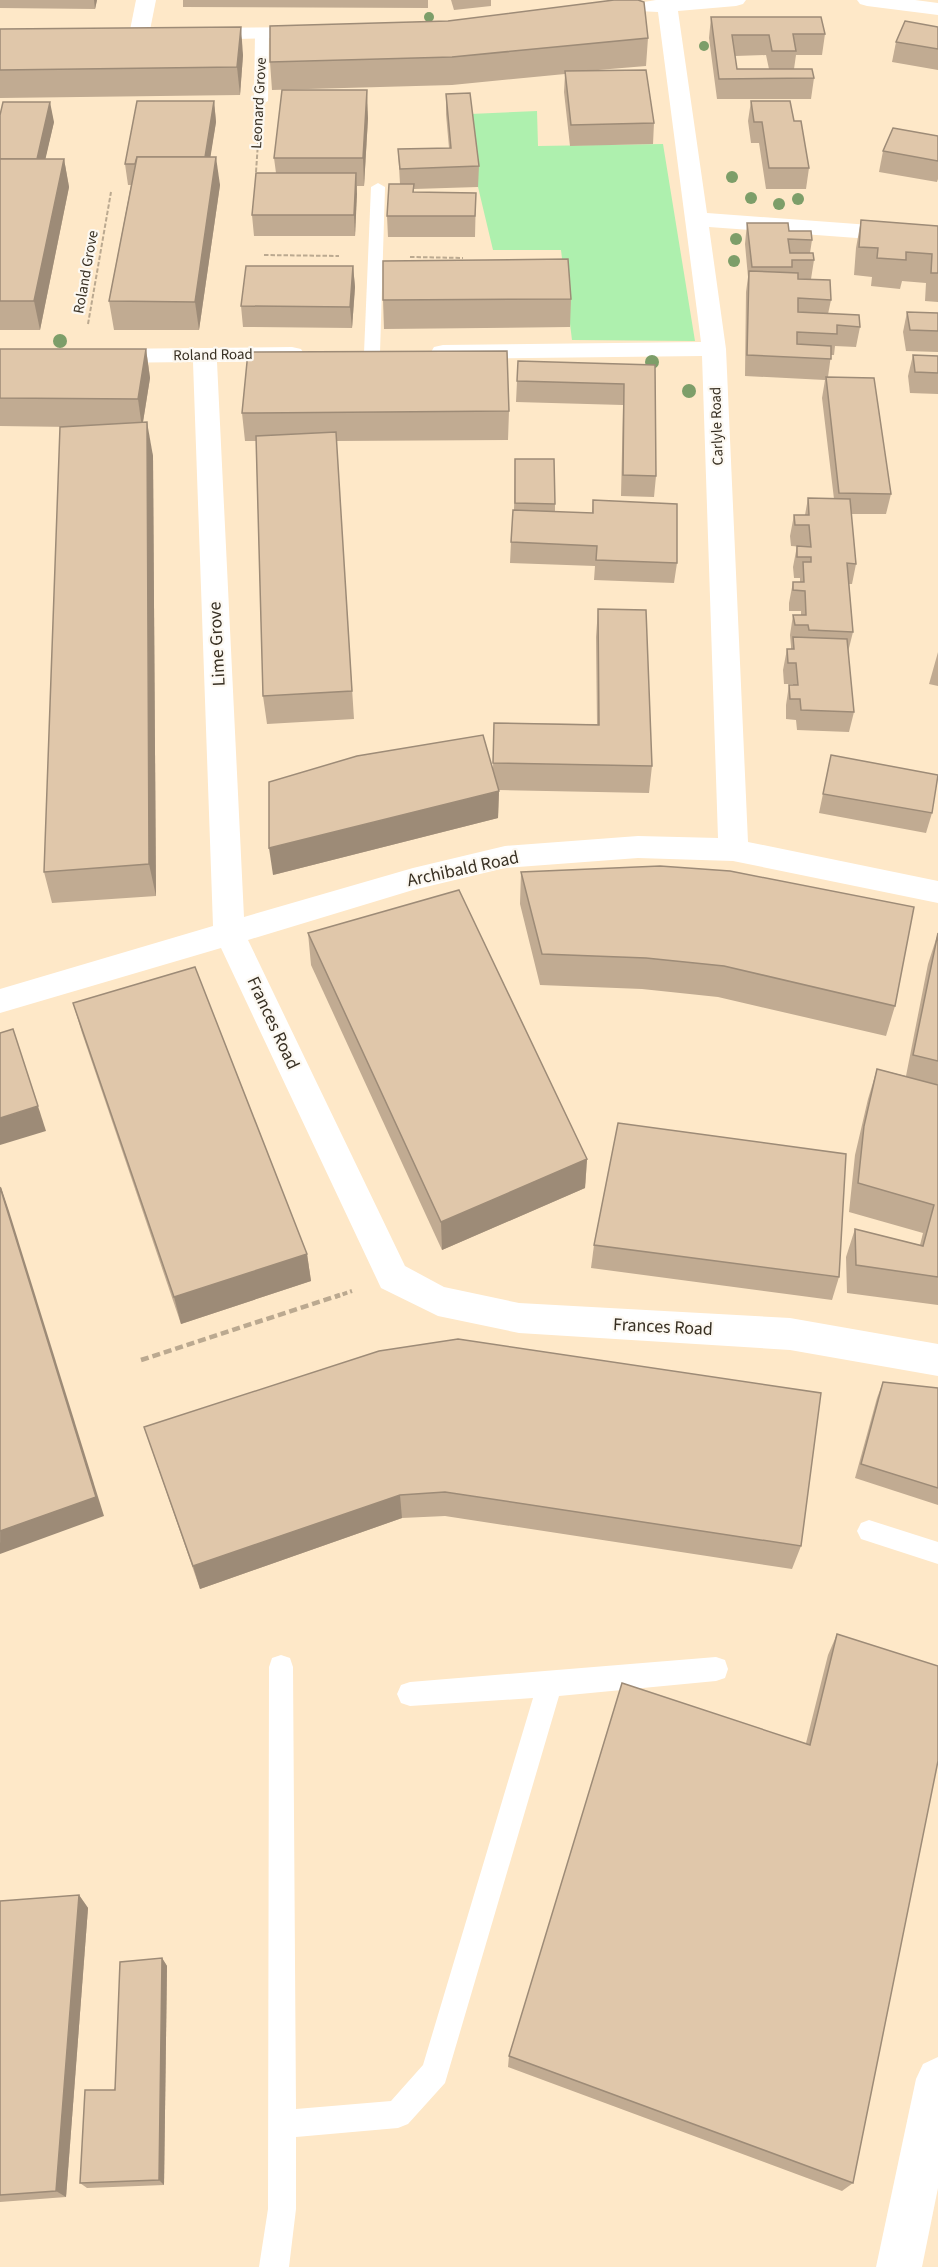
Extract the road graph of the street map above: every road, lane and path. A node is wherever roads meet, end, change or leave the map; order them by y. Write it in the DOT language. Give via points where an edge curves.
graph roads {
  1 [pos="146,0"];
  2 [pos="736,0"];
  3 [pos="867,0"];
  4 [pos="666,2"];
  5 [pos="622,9"];
  6 [pos="938,9"];
  7 [pos="333,33"];
  8 [pos="262,34"];
  9 [pos="116,35"];
  10 [pos="139,35"];
  11 [pos="261,101"];
  12 [pos="256,172"];
  13 [pos="378,187"];
  14 [pos="111,192"];
  15 [pos="695,219"];
  16 [pos="938,237"];
  17 [pos="714,349"];
  18 [pos="383,353"];
  19 [pos="312,354"];
  20 [pos="82,356"];
  21 [pos="205,356"];
  22 [pos="733,850"];
  23 [pos="938,892"];
  24 [pos="229,932"];
  25 [pos="0,1001"];
  26 [pos="393,1277"];
  27 [pos="141,1360"];
  28 [pos="938,1360"];
  29 [pos="869,1531"];
  30 [pos="938,1553"];
  31 [pos="281,1666"];
  32 [pos="716,1669"];
  33 [pos="550,1684"];
  34 [pos="410,1694"];
  35 [pos="938,2079"];
  36 [pos="282,2124"];
  37 [pos="274,2267"];
  38 [pos="899,2267"];
  1 -- 10 [label="street"];
  2 -- 4 [label="street"];
  3 -- 6 [label="street"];
  4 -- 5 [label="street"];
  4 -- 15 [label="street, Carlyle Road"];
  7 -- 8 [label="street"];
  8 -- 10 [label="street"];
  8 -- 11 [label="lane, Leonard Grove"];
  9 -- 10 [label="street"];
  11 -- 12 [label="path, Leonard Grove"];
  13 -- 18 [label="lane"];
  14 -- 20 [label="path, Roland Grove"];
  15 -- 16 [label="street"];
  15 -- 17 [label="street, Carlyle Road"];
  17 -- 18 [label="street"];
  17 -- 22 [label="street, Carlyle Road"];
  19 -- 21 [label="street, Roland Road"];
  20 -- 21 [label="street, Roland Road"];
  21 -- 24 [label="street, Lime Grove"];
  22 -- 23 [label="street, Archibald Road"];
  22 -- 24 [label="street, Archibald Road" via="638,847 505,857"];
  24 -- 25 [label="street, Archibald Road"];
  24 -- 26 [label="street, Frances Road"];
  26 -- 27 [label="path"];
  26 -- 28 [label="street, Frances Road" via="438,1301 519,1318 790,1334"];
  29 -- 30 [label="lane"];
  31 -- 36 [label="lane"];
  32 -- 33 [label="lane"];
  33 -- 34 [label="lane"];
  33 -- 36 [label="lane" via="435,2073 398,2114"];
  35 -- 38 [label="street"];
  36 -- 37 [label="lane" via="282,2209"];
}
